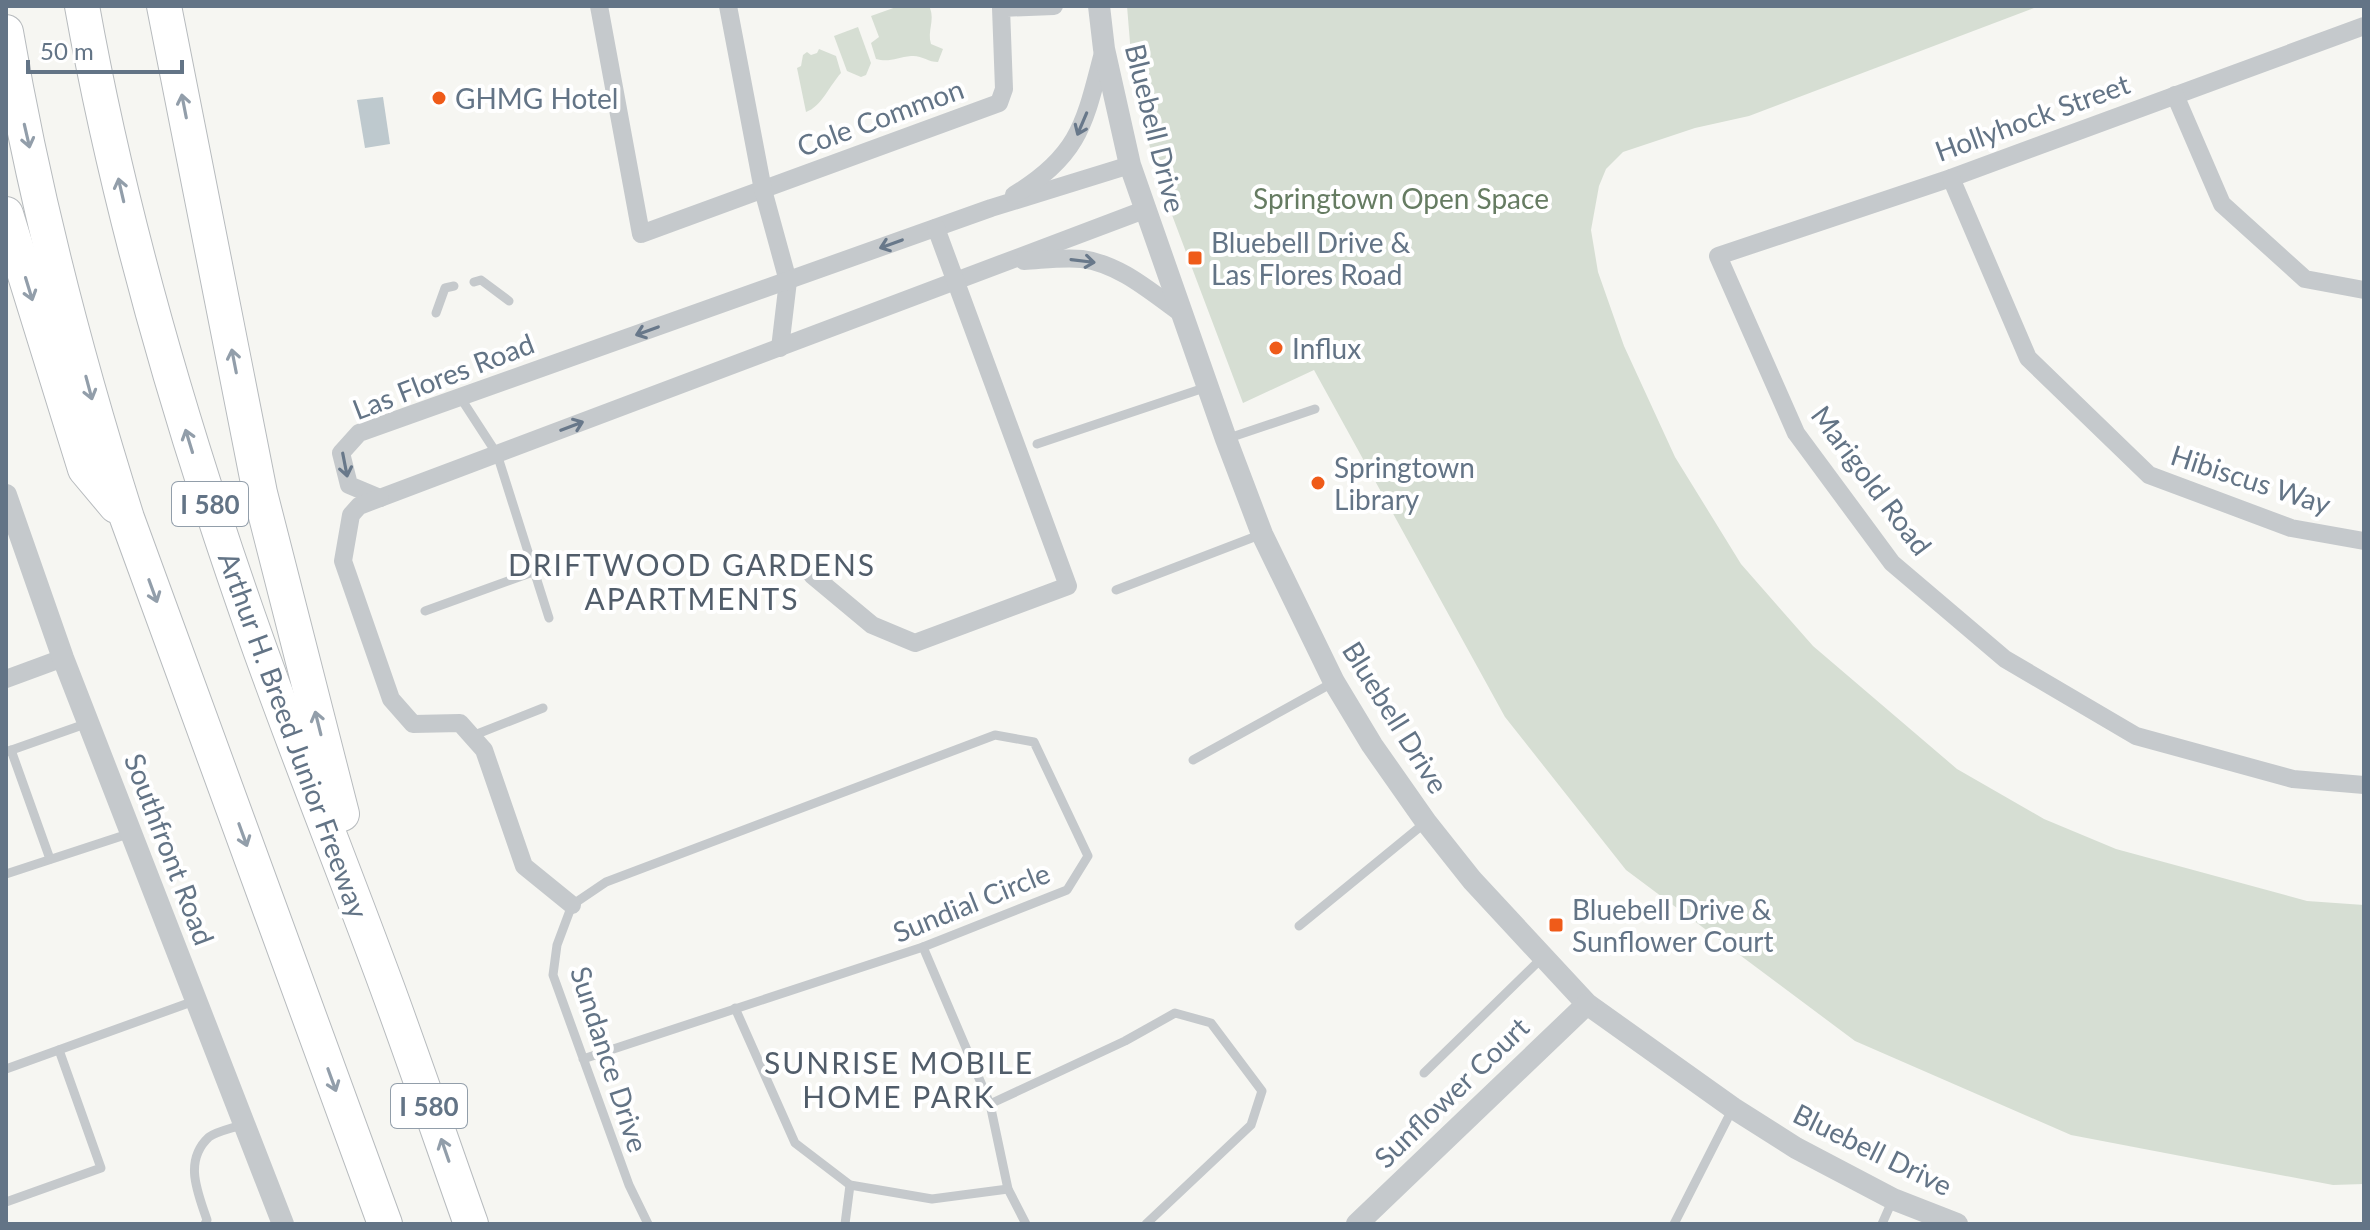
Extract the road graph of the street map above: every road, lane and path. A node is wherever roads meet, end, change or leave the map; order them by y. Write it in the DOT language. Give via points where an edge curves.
graph roads {
  1 [pos="82,6"];
  2 [pos="164,6"];
  3 [pos="599,6"];
  4 [pos="728,6"];
  5 [pos="1054,6"];
  6 [pos="1099,6"];
  7 [pos="1001,7"];
  8 [pos="2364,26"];
  9 [pos="6,32"];
  10 [pos="1104,49"];
  11 [pos="2175,95"];
  12 [pos="1130,165"];
  13 [pos="1951,178"];
  14 [pos="763,190"];
  15 [pos="991,208"];
  16 [pos="1144,210"];
  17 [pos="6,214"];
  18 [pos="936,228"];
  19 [pos="1718,256"];
  20 [pos="1005,263"];
  21 [pos="788,281"];
  22 [pos="955,281"];
  23 [pos="474,282"];
  24 [pos="454,286"];
  25 [pos="2364,290"];
  26 [pos="509,301"];
  27 [pos="436,313"];
  28 [pos="1182,314"];
  29 [pos="780,348"];
  30 [pos="1207,387"];
  31 [pos="460,397"];
  32 [pos="1315,409"];
  33 [pos="1226,439"];
  34 [pos="1037,444"];
  35 [pos="497,454"];
  36 [pos="6,495"];
  37 [pos="380,498"];
  38 [pos="127,518"];
  39 [pos="1262,534"];
  40 [pos="2364,541"];
  41 [pos="533,572"];
  42 [pos="812,575"];
  43 [pos="1116,590"];
  44 [pos="425,611"];
  45 [pos="549,618"];
  46 [pos="63,658"];
  47 [pos="6,679"];
  48 [pos="1334,682"];
  49 [pos="543,708"];
  50 [pos="88,723"];
  51 [pos="472,736"];
  52 [pos="8,751"];
  53 [pos="1193,760"];
  54 [pos="2364,785"];
  55 [pos="1426,822"];
  56 [pos="131,833"];
  57 [pos="50,859"];
  58 [pos="6,874"];
  59 [pos="572,905"];
  60 [pos="1299,926"];
  61 [pos="923,947"];
  62 [pos="1543,957"];
  63 [pos="388,988"];
  64 [pos="197,1000"];
  65 [pos="1587,1004"];
  66 [pos="735,1008"];
  67 [pos="59,1050"];
  68 [pos="583,1059"];
  69 [pos="6,1069"];
  70 [pos="1424,1073"];
  71 [pos="990,1104"];
  72 [pos="1733,1108"];
  73 [pos="244,1124"];
  74 [pos="850,1185"];
  75 [pos="1008,1189"];
  76 [pos="1893,1199"];
  77 [pos="6,1202"];
  78 [pos="205,1224"];
  79 [pos="283,1224"];
  80 [pos="385,1224"];
  81 [pos="471,1224"];
  82 [pos="648,1224"];
  83 [pos="845,1224"];
  84 [pos="1026,1224"];
  85 [pos="1146,1224"];
  86 [pos="1357,1224"];
  87 [pos="1674,1224"];
  88 [pos="1882,1224"];
  89 [pos="1957,1224"];
  63 -- 1 [label="highway, Arthur H. Breed Junior Freeway / I 580, one-way" via="258,645 189,441 136,254"];
  63 -- 2 [label="highway, one-way" via="260,493"];
  3 -- 14 [label="street, Cole Common" via="641,234"];
  4 -- 14 [label="street"];
  5 -- 7 [label="street, Cole Common"];
  6 -- 10 [label="street, Bluebell Drive"];
  7 -- 14 [label="street, Cole Common" via="1004,89 999,103"];
  8 -- 11 [label="street, Hollyhock Street"];
  9 -- 38 [label="highway, I 580, one-way" via="58,271"];
  10 -- 12 [label="street, Bluebell Drive"];
  10 -- 15 [label="street, Las Flores Road, one-way" via="1083,125 1069,150 1027,187"];
  11 -- 13 [label="street, Hollyhock Street"];
  11 -- 25 [label="street" via="2222,204 2305,279"];
  12 -- 15 [label="street, Las Flores Road"];
  12 -- 16 [label="street, Bluebell Drive"];
  13 -- 19 [label="street, Hollyhock Street"];
  13 -- 40 [label="street, Hibiscus Way" via="2028,358 2149,475 2291,528"];
  14 -- 21 [label="street"];
  15 -- 18 [label="street, Las Flores Road"];
  16 -- 20 [label="street"];
  16 -- 28 [label="street, Bluebell Drive"];
  17 -- 38 [label="highway, one-way" via="85,469"];
  18 -- 21 [label="street, Las Flores Road, one-way"];
  18 -- 22 [label="street"];
  19 -- 54 [label="street, Marigold Road" via="1796,433 1892,563 2005,659 2136,736 2293,779"];
  20 -- 22 [label="street"];
  20 -- 28 [label="street, one-way" via="1101,263"];
  21 -- 29 [label="street"];
  21 -- 31 [label="street, Las Flores Road, one-way"];
  22 -- 29 [label="street"];
  22 -- 42 [label="street" via="1068,586 915,643 872,625"];
  23 -- 26 [label="lane" via="481,280"];
  24 -- 27 [label="lane" via="445,288"];
  28 -- 30 [label="street, Bluebell Drive"];
  35 -- 29 [label="street, one-way"];
  30 -- 33 [label="street, Bluebell Drive"];
  30 -- 34 [label="lane"];
  31 -- 35 [label="lane"];
  31 -- 37 [label="street, Las Flores Road, one-way" via="359,433 341,453 349,485"];
  32 -- 33 [label="lane"];
  33 -- 39 [label="street, Bluebell Drive"];
  35 -- 37 [label="street"];
  35 -- 41 [label="lane"];
  36 -- 46 [label="street, Southfront Road"];
  37 -- 51 [label="street" via="351,515 343,561 391,699 413,724 460,723"];
  38 -- 80 [label="highway, I 580, one-way"];
  39 -- 43 [label="lane"];
  39 -- 48 [label="street, Bluebell Drive"];
  41 -- 44 [label="lane"];
  41 -- 45 [label="lane"];
  46 -- 47 [label="street"];
  46 -- 50 [label="street, Southfront Road"];
  48 -- 53 [label="lane"];
  48 -- 55 [label="street, Bluebell Drive"];
  49 -- 51 [label="lane"];
  50 -- 52 [label="lane"];
  50 -- 56 [label="street, Southfront Road"];
  51 -- 59 [label="street" via="484,750 524,866"];
  52 -- 57 [label="lane"];
  55 -- 60 [label="lane"];
  55 -- 62 [label="street, Bluebell Drive"];
  56 -- 57 [label="lane"];
  56 -- 64 [label="street, Southfront Road"];
  57 -- 58 [label="lane"];
  59 -- 61 [label="lane, Sundial Circle" via="606,882 995,735 1034,742 1088,856 1067,890"];
  59 -- 68 [label="lane, Sundance Drive" via="553,975"];
  61 -- 66 [label="lane, Sundial Circle"];
  61 -- 71 [label="lane"];
  62 -- 65 [label="street, Bluebell Drive"];
  62 -- 70 [label="lane"];
  81 -- 63 [label="highway, Arthur H. Breed Junior Freeway / I 580, one-way"];
  64 -- 67 [label="lane"];
  64 -- 73 [label="street, Southfront Road"];
  65 -- 72 [label="street, Bluebell Drive"];
  65 -- 86 [label="street, Sunflower Court"];
  66 -- 68 [label="lane, Sundial Circle"];
  66 -- 74 [label="lane" via="795,1143"];
  67 -- 69 [label="lane"];
  67 -- 77 [label="lane" via="101,1168"];
  68 -- 82 [label="lane, Sundance Drive"];
  71 -- 75 [label="lane"];
  71 -- 85 [label="lane" via="1175,1013 1211,1023 1262,1091 1251,1125"];
  72 -- 76 [label="street, Bluebell Drive"];
  72 -- 87 [label="lane"];
  73 -- 78 [label="lane" via="210,1136 197,1155 192,1178"];
  73 -- 79 [label="street, Southfront Road"];
  74 -- 75 [label="lane" via="932,1199"];
  74 -- 83 [label="lane"];
  75 -- 84 [label="lane"];
  76 -- 88 [label="lane"];
  76 -- 89 [label="street, Bluebell Drive"];
}
